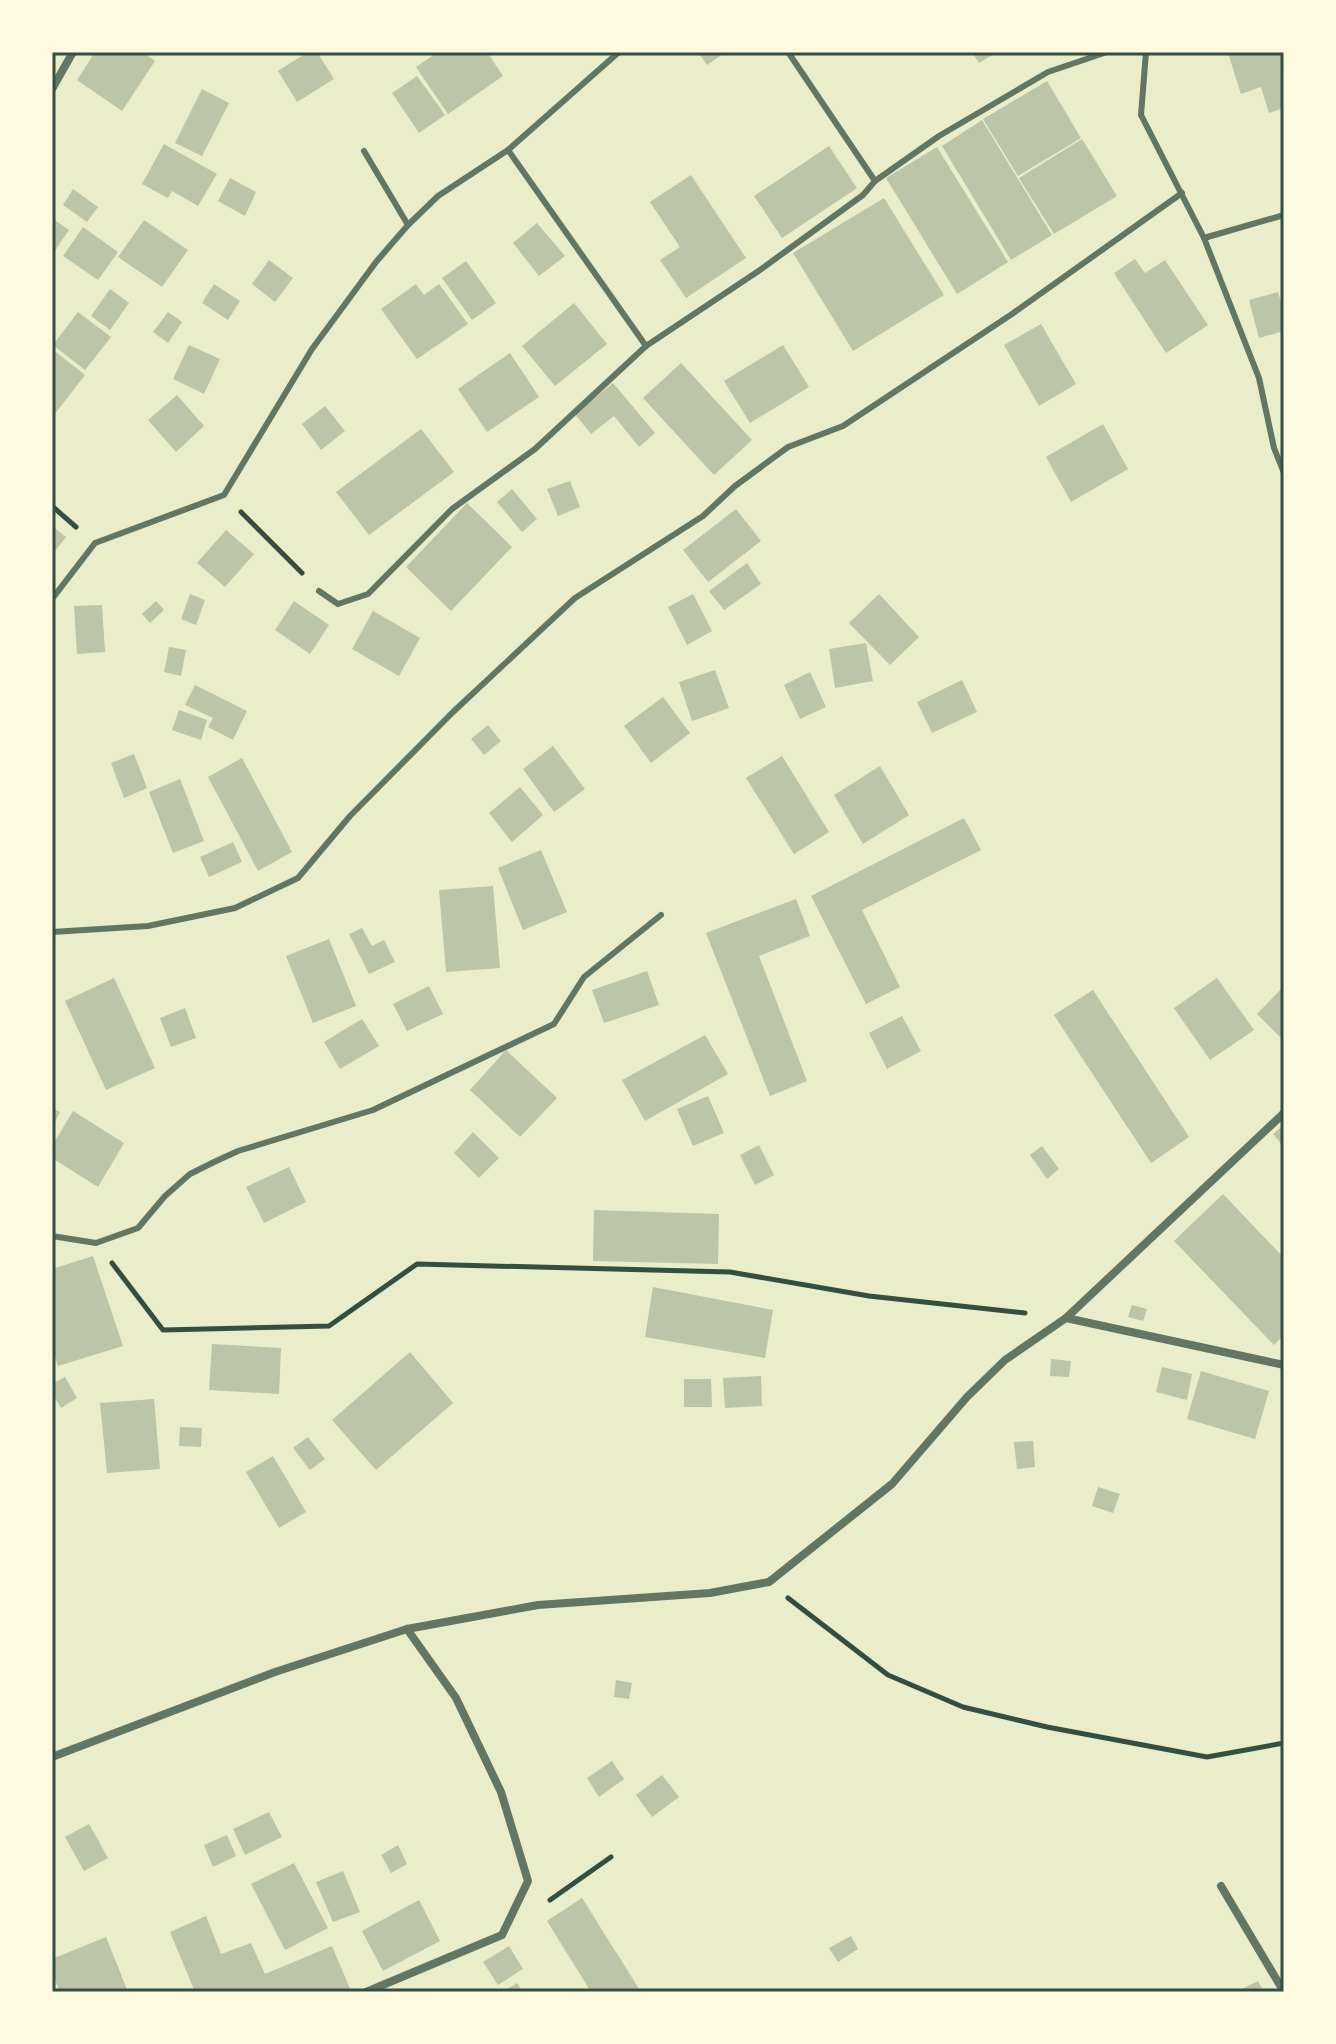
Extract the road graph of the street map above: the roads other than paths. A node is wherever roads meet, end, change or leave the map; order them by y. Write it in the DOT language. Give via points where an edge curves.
graph roads {
  1 [pos="73,52"];
  2 [pos="619,52"];
  3 [pos="788,52"];
  4 [pos="1107,52"];
  5 [pos="1146,52"];
  6 [pos="52,89"];
  7 [pos="508,150"];
  8 [pos="364,151"];
  9 [pos="875,181"];
  10 [pos="1182,193"];
  11 [pos="1284,215"];
  12 [pos="408,225"];
  13 [pos="1204,238"];
  14 [pos="646,346"];
  15 [pos="1284,473"];
  16 [pos="319,591"];
  17 [pos="52,599"];
  18 [pos="661,915"];
  19 [pos="52,932"];
  20 [pos="1284,1113"];
  21 [pos="52,1236"];
  22 [pos="1066,1318"];
  23 [pos="1284,1365"];
  24 [pos="407,1629"];
  25 [pos="52,1757"];
  26 [pos="1221,1886"];
  27 [pos="366,1992"];
  28 [pos="1284,1992"];
  1 -- 6 [label="street"];
  2 -- 7 [label="lane"];
  3 -- 9 [label="lane"];
  4 -- 9 [label="lane" via="1048,72"];
  5 -- 10 [label="lane" via="1141,115"];
  7 -- 12 [label="lane" via="438,196"];
  7 -- 14 [label="lane"];
  8 -- 12 [label="lane"];
  9 -- 14 [label="lane" via="760,270"];
  10 -- 13 [label="lane"];
  10 -- 19 [label="lane" via="843,426 788,447 703,516 575,598 350,816 298,878 235,908 148,926"];
  11 -- 13 [label="lane"];
  12 -- 17 [label="lane" via="312,349 224,495 95,543"];
  13 -- 15 [label="lane" via="1259,378"];
  14 -- 16 [label="lane" via="535,449 452,509 368,594 338,604"];
  18 -- 21 [label="lane" via="584,977 554,1024 373,1110 214,1162 190,1174 138,1228 96,1243"];
  20 -- 22 [label="street"];
  22 -- 23 [label="street"];
  22 -- 24 [label="street" via="1005,1360 892,1484 769,1582 710,1593 538,1605"];
  24 -- 25 [label="street" via="275,1672"];
  24 -- 27 [label="street" via="456,1698 501,1792 528,1881 502,1935"];
  26 -- 28 [label="street"];
}
